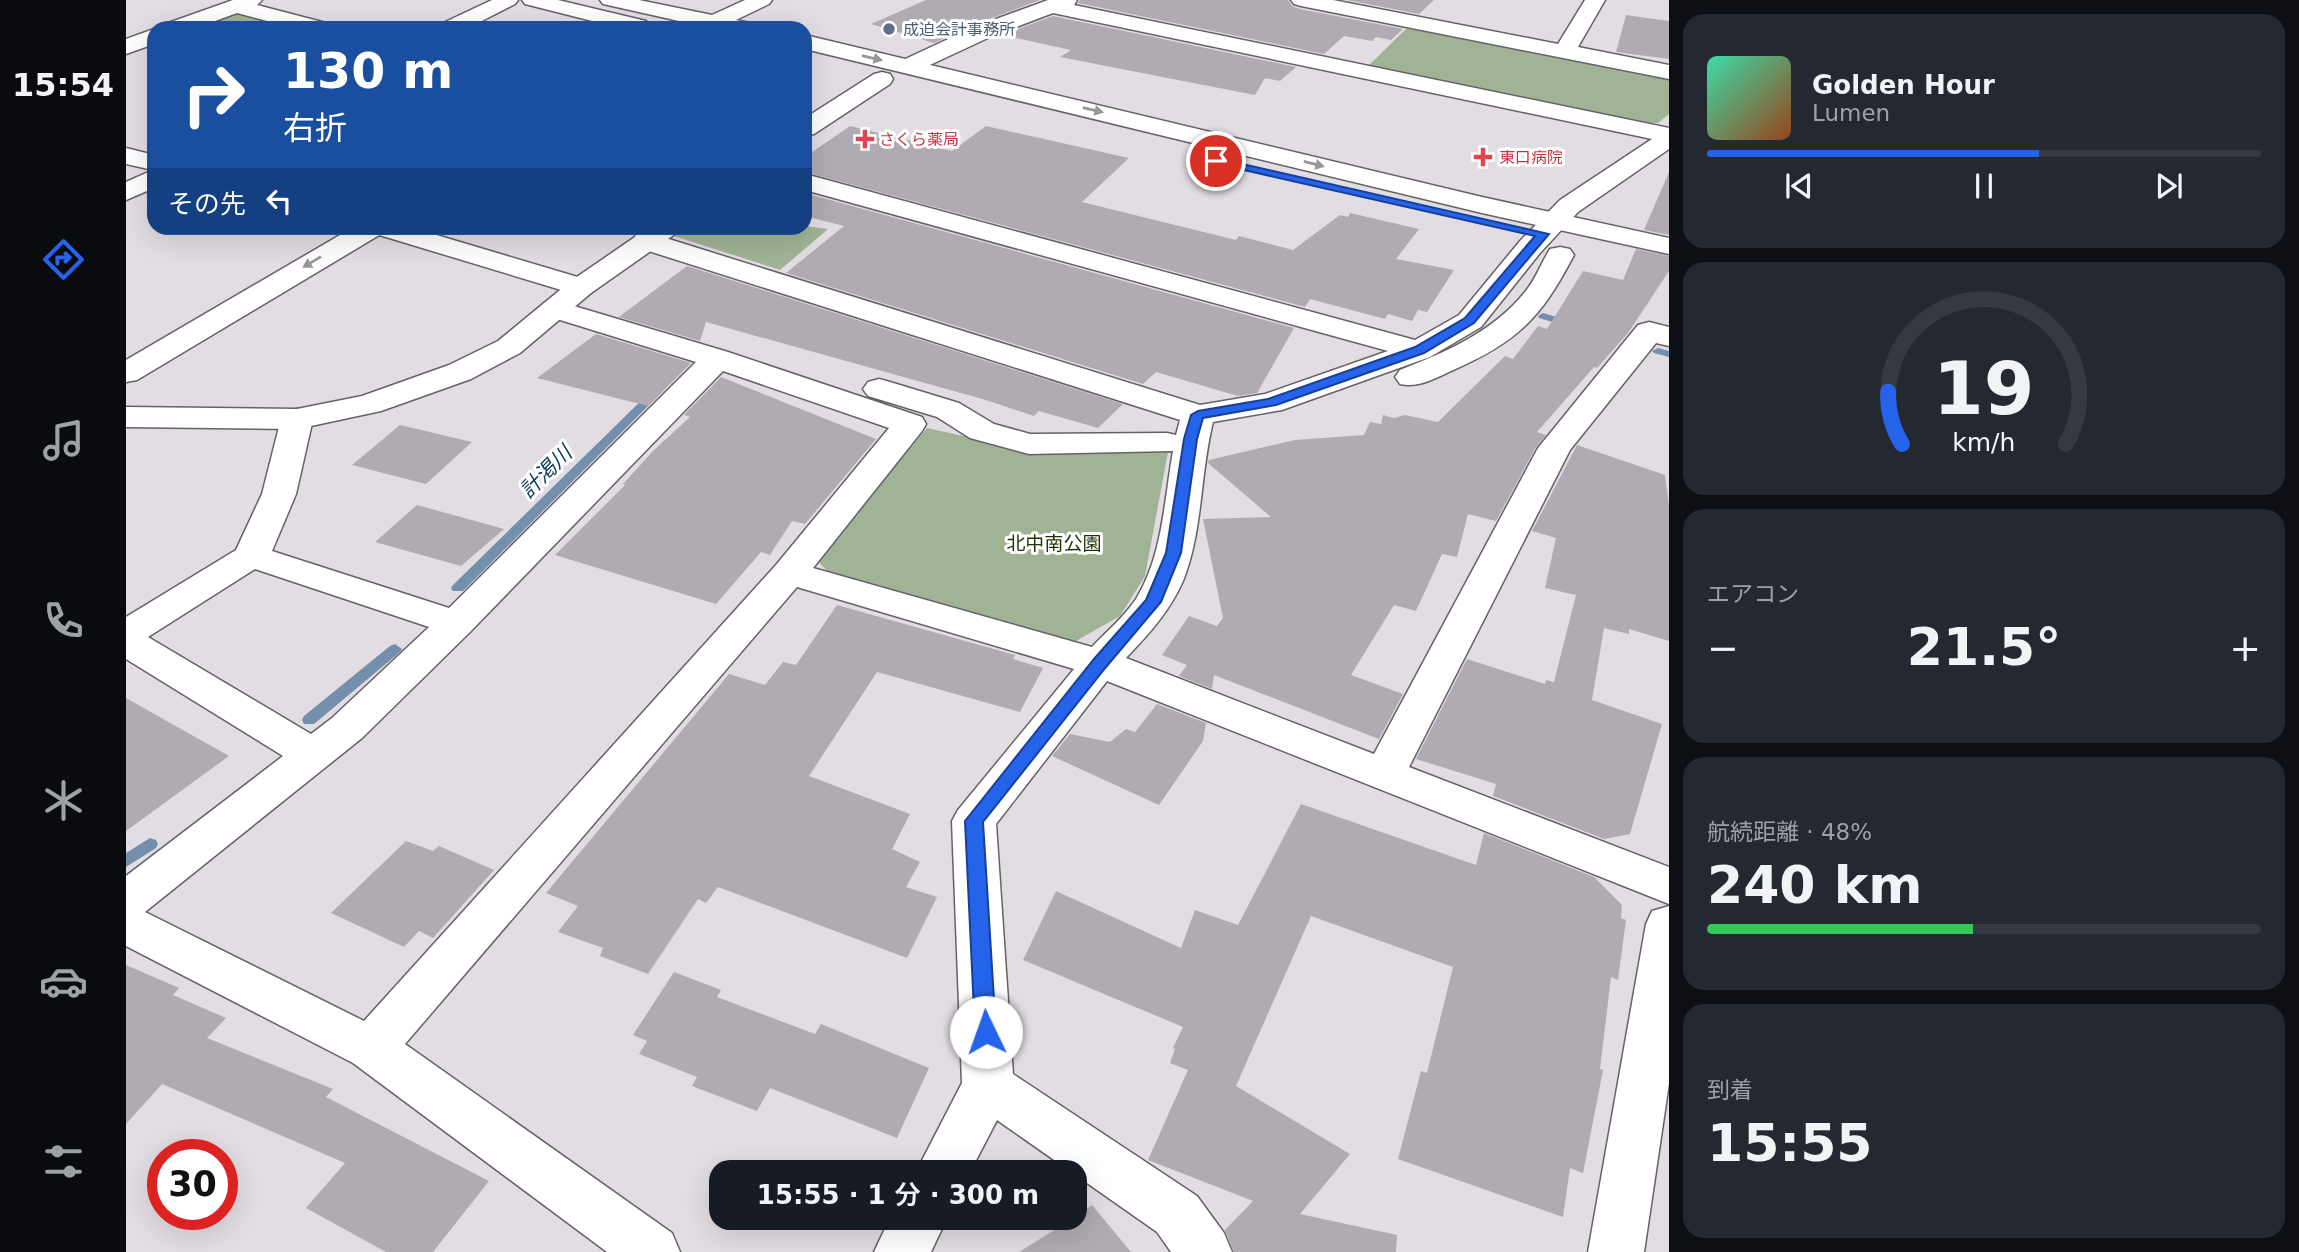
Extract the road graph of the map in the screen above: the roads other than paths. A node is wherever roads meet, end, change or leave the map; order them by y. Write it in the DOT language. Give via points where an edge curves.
graph roads {
  1 [pos="508,0"];
  2 [pos="532,0"];
  3 [pos="610,0"];
  4 [pos="711,0"];
  5 [pos="762,0"];
  6 [pos="1301,0"];
  7 [pos="1595,0"];
  8 [pos="244,3"];
  9 [pos="1059,3"];
  10 [pos="680,15"];
  11 [pos="195,21"];
  12 [pos="297,21"];
  13 [pos="465,21"];
  14 [pos="618,21"];
  15 [pos="670,21"];
  16 [pos="697,21"];
  17 [pos="717,21"];
  18 [pos="147,39"];
  19 [pos="812,44"];
  20 [pos="126,47"];
  21 [pos="1564,52"];
  22 [pos="812,64"];
  23 [pos="909,66"];
  24 [pos="1669,72"];
  25 [pos="882,79"];
  26 [pos="812,124"];
  27 [pos="1669,136"];
  28 [pos="126,156"];
  29 [pos="147,161"];
  30 [pos="147,182"];
  31 [pos="812,184"];
  32 [pos="126,192"];
  33 [pos="309,235"];
  34 [pos="358,235"];
  35 [pos="404,235"];
  36 [pos="654,235"];
  37 [pos="658,235"];
  38 [pos="1552,237"];
  39 [pos="1669,246"];
  40 [pos="1669,264"];
  41 [pos="568,298"];
  42 [pos="160,321"];
  43 [pos="1669,337"];
  44 [pos="1419,350"];
  45 [pos="717,359"];
  46 [pos="126,373"];
  47 [pos="126,417"];
  48 [pos="298,419"];
  49 [pos="1206,424"];
  50 [pos="1167,443"];
  51 [pos="251,556"];
  52 [pos="789,573"];
  53 [pos="456,623"];
  54 [pos="126,634"];
  55 [pos="126,640"];
  56 [pos="1100,663"];
  57 [pos="313,755"];
  58 [pos="1385,773"];
  59 [pos="1669,886"];
  60 [pos="126,901"];
  61 [pos="126,924"];
  62 [pos="1669,924"];
  63 [pos="371,1048"];
  64 [pos="988,1084"];
  65 [pos="949,1160"];
  66 [pos="913,1230"];
  67 [pos="652,1252"];
  68 [pos="902,1252"];
  69 [pos="1204,1252"];
  70 [pos="1616,1252"];
  1 -- 13 [label="street"];
  2 -- 14 [label="street"];
  3 -- 10 [label="street"];
  4 -- 10 [label="street"];
  5 -- 17 [label="street"];
  6 -- 21 [label="street"];
  7 -- 21 [label="street"];
  8 -- 11 [label="street"];
  8 -- 12 [label="street"];
  9 -- 23 [label="street"];
  9 -- 27 [label="street"];
  10 -- 15 [label="street"];
  10 -- 16 [label="street"];
  18 -- 20 [label="street"];
  19 -- 23 [label="street, one-way"];
  21 -- 24 [label="street"];
  22 -- 25 [label="street"];
  23 -- 38 [label="street, one-way"];
  25 -- 26 [label="street"];
  25 -- 38 [label="street"];
  27 -- 38 [label="street" via="1569,206"];
  28 -- 29 [label="street"];
  30 -- 32 [label="street"];
  31 -- 44 [label="street"];
  33 -- 42 [label="street"];
  34 -- 46 [label="street, one-way"];
  35 -- 41 [label="street"];
  36 -- 41 [label="street"];
  37 -- 49 [label="street"];
  38 -- 39 [label="street"];
  38 -- 40 [label="street"];
  38 -- 44 [label="street" via="1470,321"];
  38 -- 49 [label="street" via="1537,298 1466,355 1332,406"];
  41 -- 45 [label="street"];
  41 -- 48 [label="street" via="509,347 460,372 370,404"];
  41 -- 50 [label="street" via="790,370 859,383 947,410 982,431 1028,447"];
  43 -- 58 [label="street" via="1649,331 1555,448"];
  44 -- 49 [label="street"];
  45 -- 52 [label="street" via="910,424"];
  45 -- 53 [label="street"];
  47 -- 48 [label="street"];
  48 -- 51 [label="street" via="279,494"];
  49 -- 56 [label="street" via="1191,439 1174,553 1153,602"];
  51 -- 53 [label="street"];
  51 -- 54 [label="street"];
  52 -- 56 [label="street"];
  52 -- 63 [label="street"];
  53 -- 57 [label="street"];
  55 -- 57 [label="street"];
  56 -- 58 [label="street"];
  56 -- 64 [label="street" via="974,821"];
  57 -- 60 [label="street"];
  58 -- 59 [label="street"];
  61 -- 63 [label="street"];
  62 -- 70 [label="street"];
  63 -- 67 [label="street"];
  64 -- 65 [label="street"];
  64 -- 69 [label="street" via="1177,1214"];
  66 -- 68 [label="street"];
}
